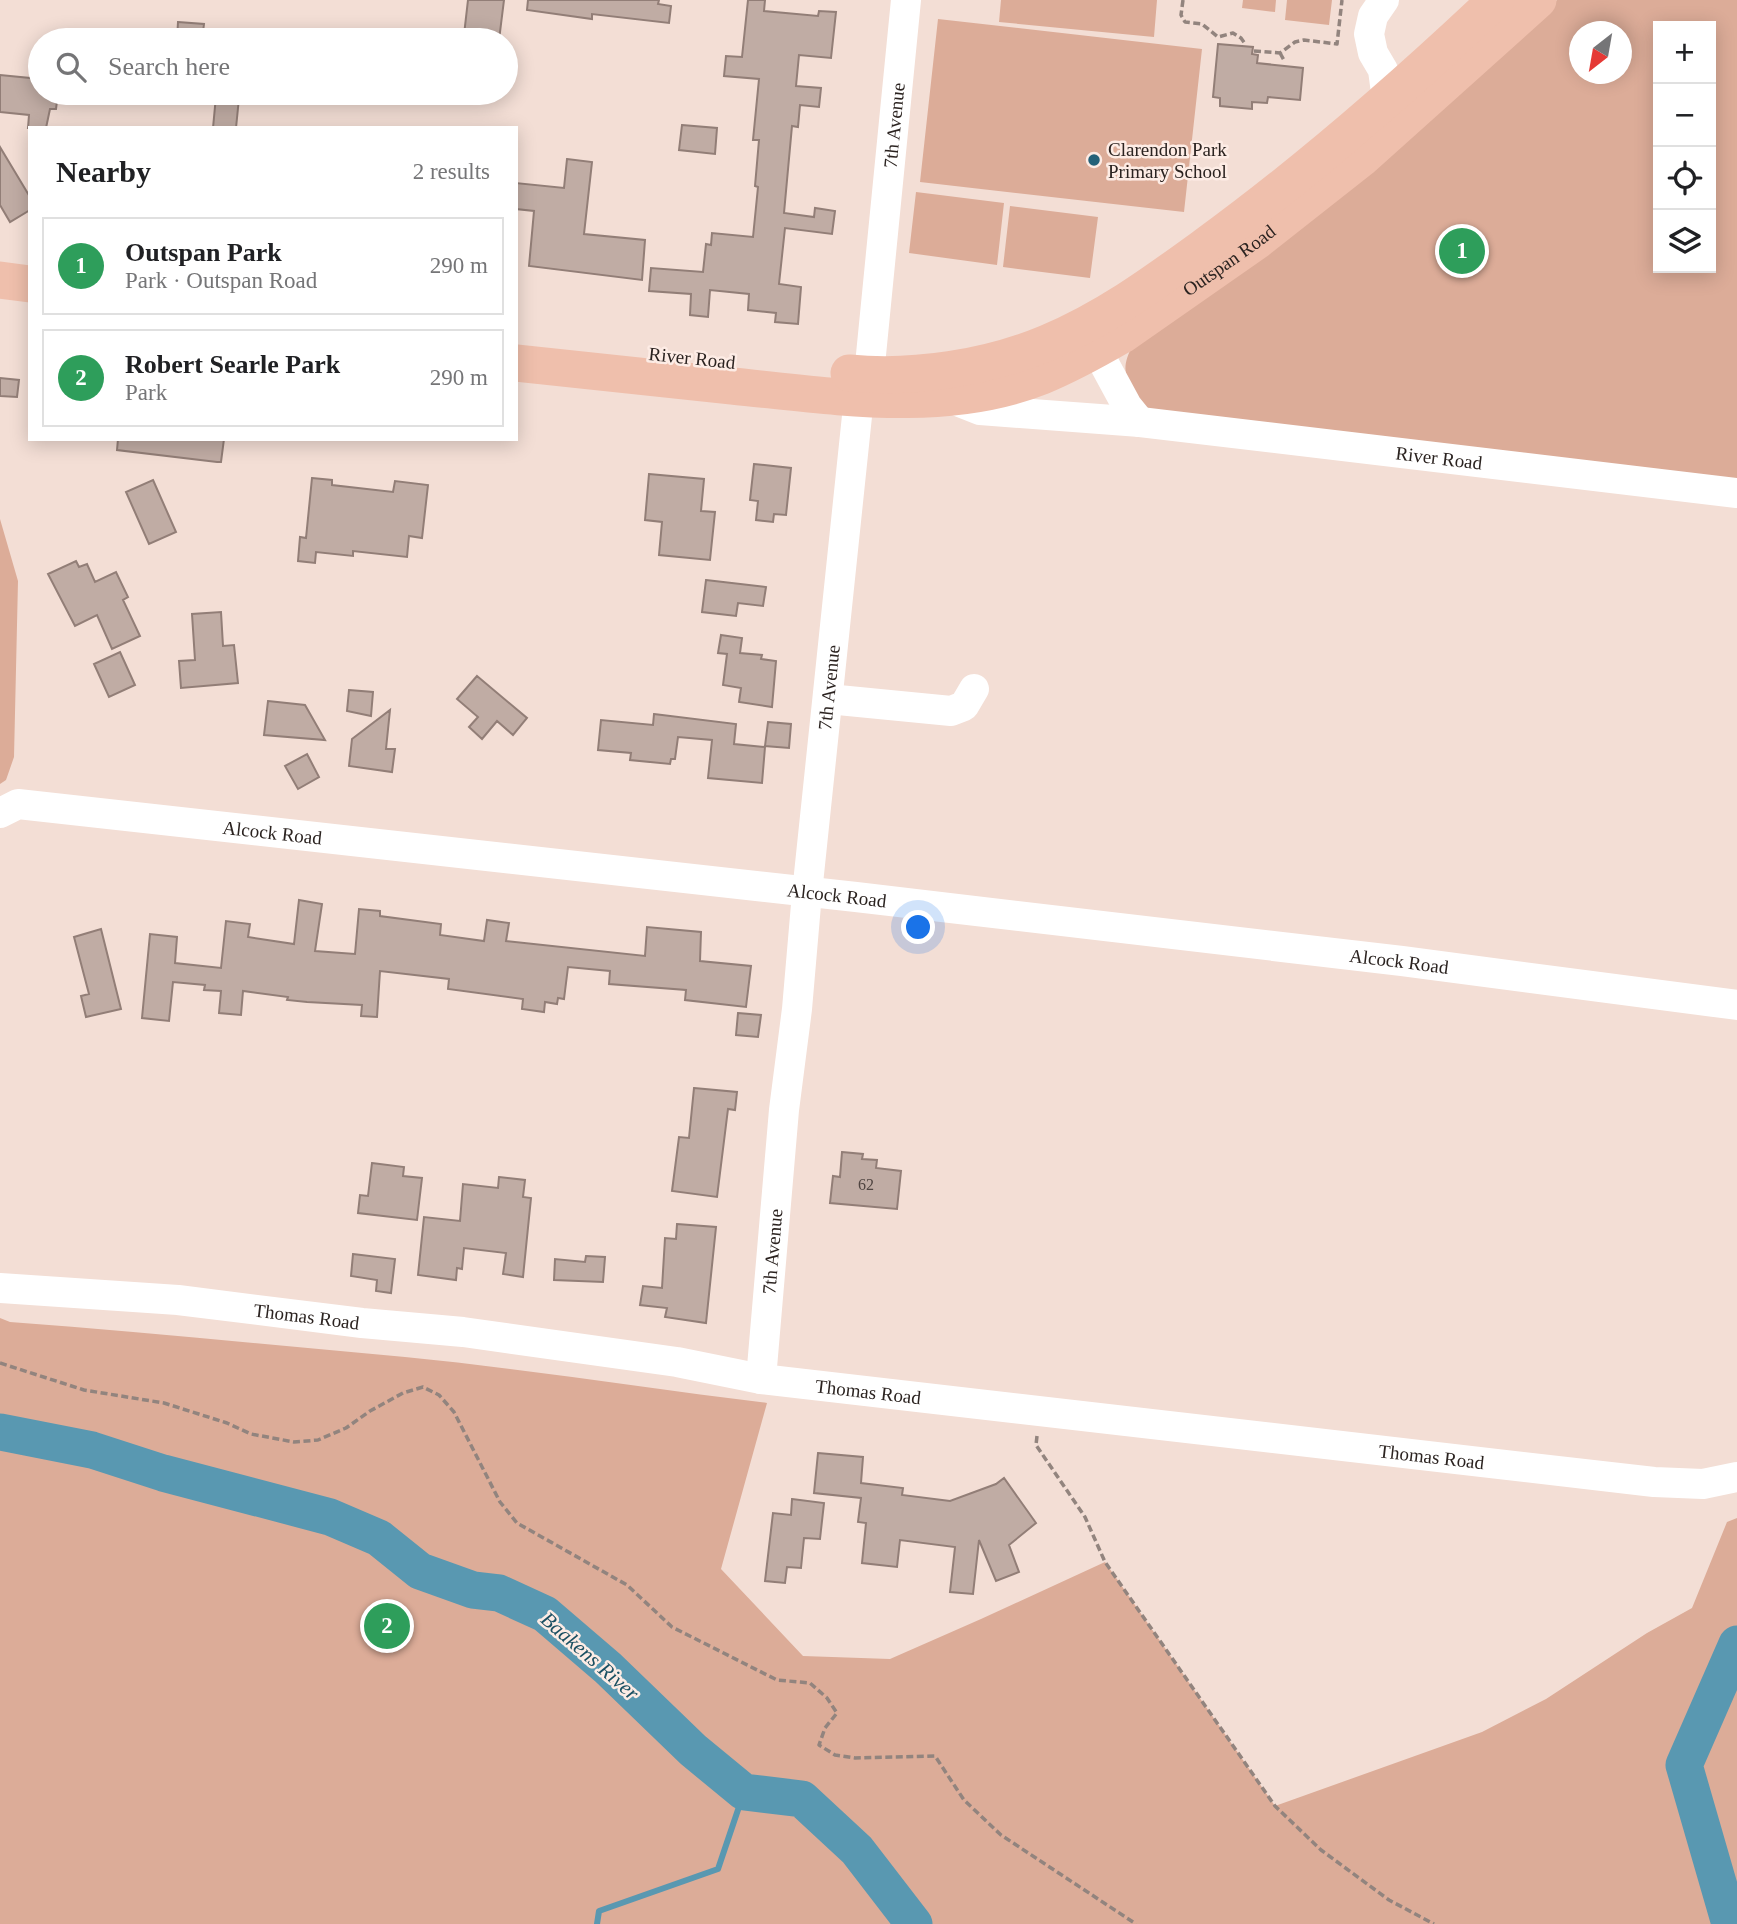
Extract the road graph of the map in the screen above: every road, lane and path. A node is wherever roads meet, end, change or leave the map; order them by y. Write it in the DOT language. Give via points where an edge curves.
graph roads {
  1 [pos="906,0"];
  2 [pos="1183,0"];
  3 [pos="1342,0"];
  4 [pos="1384,0"];
  5 [pos="1496,0"];
  6 [pos="1538,0"];
  7 [pos="1246,45"];
  8 [pos="1254,51"];
  9 [pos="1280,53"];
  10 [pos="1285,62"];
  11 [pos="1387,100"];
  12 [pos="0,281"];
  13 [pos="28,284"];
  14 [pos="0,305"];
  15 [pos="28,308"];
  16 [pos="1091,338"];
  17 [pos="518,339"];
  18 [pos="518,363"];
  19 [pos="864,386"];
  20 [pos="947,397"];
  21 [pos="1140,422"];
  22 [pos="1737,493"];
  23 [pos="974,689"];
  24 [pos="828,699"];
  25 [pos="9,808"];
  26 [pos="807,892"];
  27 [pos="1737,1005"];
  28 [pos="0,1289"];
  29 [pos="0,1363"];
  30 [pos="761,1379"];
  31 [pos="1038,1410"];
  32 [pos="1737,1477"];
  33 [pos="1136,1924"];
  34 [pos="1434,1924"];
  1 -- 19 [label="street, 7th Avenue"];
  2 -- 7 [label="path" via="1185,22 1202,24 1218,37 1233,33"];
  3 -- 9 [label="path" via="1337,44 1300,40"];
  4 -- 11 [label="street" via="1373,16 1369,34 1383,70"];
  5 -- 11 [label="main road, Outspan Road"];
  6 -- 16 [label="main road, Outspan Road" via="1402,124 1258,240"];
  8 -- 9 [label="path"];
  9 -- 10 [label="path"];
  11 -- 16 [label="main road, Outspan Road" via="1301,174 1135,297"];
  12 -- 13 [label="main road"];
  14 -- 15 [label="main road"];
  16 -- 19 [label="main road, Outspan Road" via="1044,344 966,368"];
  16 -- 20 [label="main road, Outspan Road" via="1040,376"];
  16 -- 21 [label="street"];
  17 -- 19 [label="main road, River Road"];
  18 -- 19 [label="main road, River Road"];
  19 -- 20 [label="main road, Outspan Road"];
  19 -- 24 [label="street, 7th Avenue"];
  20 -- 21 [label="street, River Road" via="980,411"];
  21 -- 22 [label="street, River Road"];
  23 -- 24 [label="street" via="964,706 951,711"];
  24 -- 26 [label="street, 7th Avenue"];
  25 -- 26 [label="street, Alcock Road"];
  26 -- 27 [label="street, Alcock Road"];
  26 -- 30 [label="street, 7th Avenue"];
  28 -- 30 [label="street, Thomas Road" via="178,1300 463,1332 653,1358"];
  29 -- 33 [label="path" via="84,1390 164,1403 276,1441 318,1440 423,1387 439,1395 453,1412 500,1502 517,1523 627,1585 672,1627 777,1680 810,1683 837,1713 825,1728 820,1745 835,1755 867,1759 935,1756 964,1800 1001,1835"];
  30 -- 31 [label="street, Thomas Road"];
  31 -- 32 [label="street, Thomas Road" via="1654,1482 1703,1484"];
  31 -- 34 [label="path" via="1036,1446 1085,1517 1105,1562 1275,1806 1321,1850 1389,1900"];
}
